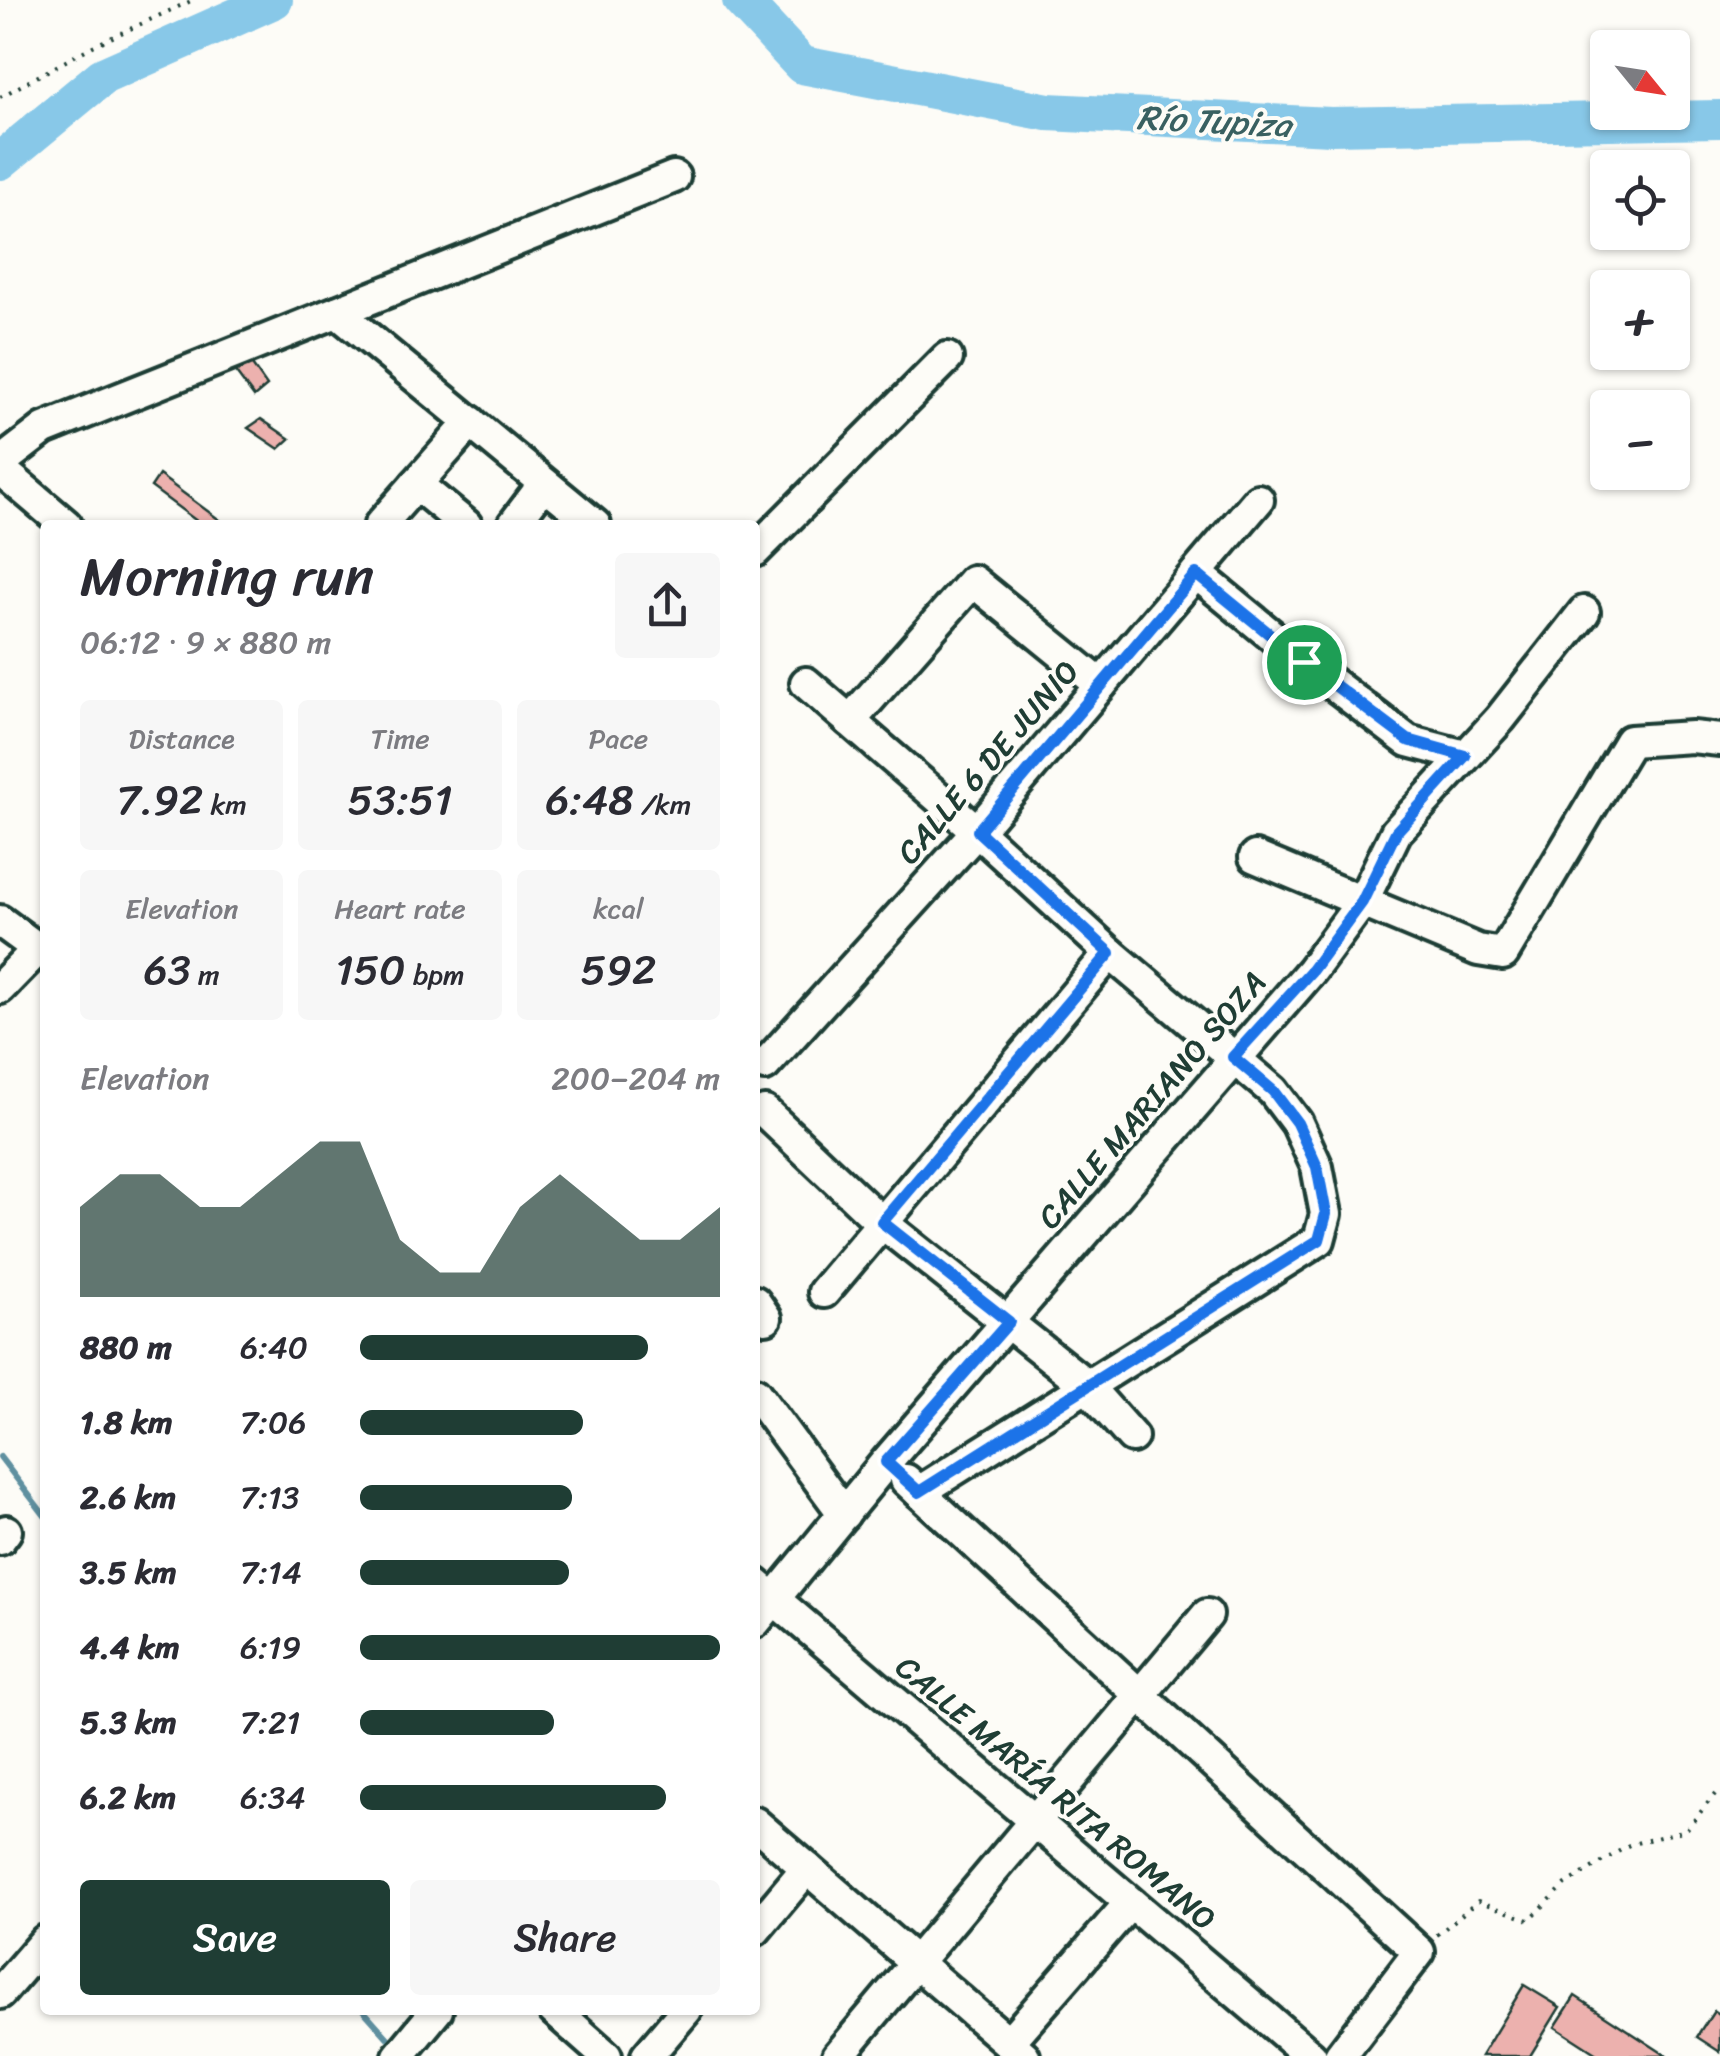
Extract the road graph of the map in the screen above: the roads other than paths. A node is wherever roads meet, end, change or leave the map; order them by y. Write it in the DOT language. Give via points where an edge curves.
graph roads {
  1 [pos="674,177"];
  2 [pos="337,312"];
  3 [pos="946,358"];
  4 [pos="471,422"];
  5 [pos="0,466"];
  6 [pos="416,484"];
  7 [pos="544,484"];
  8 [pos="1258,500"];
  9 [pos="60,520"];
  10 [pos="384,520"];
  11 [pos="460,520"];
  12 [pos="516,520"];
  13 [pos="589,520"];
  14 [pos="760,546"];
  15 [pos="1196,574"];
  16 [pos="1584,612"];
  17 [pos="806,683"];
  18 [pos="1101,685"];
  19 [pos="850,721"];
  20 [pos="1720,740"];
  21 [pos="1465,756"];
  22 [pos="978,831"];
  23 [pos="1255,857"];
  24 [pos="1362,902"];
  25 [pos="0,921"];
  26 [pos="40,950"];
  27 [pos="40,953"];
  28 [pos="1110,953"];
  29 [pos="0,988"];
  30 [pos="1233,1057"];
  31 [pos="760,1060"];
  32 [pos="760,1117"];
  33 [pos="882,1222"];
  34 [pos="824,1292"];
  35 [pos="1009,1322"];
  36 [pos="1087,1386"];
  37 [pos="760,1400"];
  38 [pos="1132,1437"];
  39 [pos="886,1462"];
  40 [pos="919,1492"];
  41 [pos="844,1514"];
  42 [pos="761,1601"];
  43 [pos="1207,1615"];
  44 [pos="1140,1696"];
  45 [pos="1034,1822"];
  46 [pos="760,1827"];
  47 [pos="807,1868"];
  48 [pos="1130,1903"];
  49 [pos="760,1924"];
  50 [pos="40,1948"];
  51 [pos="916,1962"];
  52 [pos="0,1993"];
  53 [pos="433,2015"];
  54 [pos="560,2015"];
  55 [pos="682,2015"];
  56 [pos="1016,2049"];
  57 [pos="399,2056"];
  58 [pos="606,2056"];
  59 [pos="647,2056"];
  60 [pos="838,2056"];
  61 [pos="1312,2056"];
  62 [pos="1340,2056"];
  1 -- 2 [label="street"];
  2 -- 4 [label="street"];
  2 -- 5 [label="street" via="44,429"];
  3 -- 14 [label="street"];
  4 -- 6 [label="street"];
  4 -- 7 [label="street"];
  5 -- 9 [label="street"];
  6 -- 10 [label="street"];
  6 -- 11 [label="street"];
  7 -- 12 [label="street"];
  7 -- 13 [label="street"];
  8 -- 15 [label="street, CALLE 6 DE JUNIO"];
  15 -- 18 [label="street, CALLE 6 DE JUNIO"];
  15 -- 21 [label="street" via="1408,740"];
  16 -- 21 [label="street, CALLE MARIANO SOZA"];
  17 -- 19 [label="street"];
  18 -- 19 [label="street" via="973,581"];
  18 -- 22 [label="street, CALLE 6 DE JUNIO"];
  19 -- 22 [label="street"];
  20 -- 24 [label="street" via="1630,741 1503,954"];
  21 -- 24 [label="street, CALLE MARIANO SOZA" via="1396,832"];
  22 -- 28 [label="street"];
  22 -- 31 [label="street, CALLE 6 DE JUNIO"];
  23 -- 24 [label="street"];
  24 -- 30 [label="street, CALLE MARIANO SOZA" via="1312,970"];
  25 -- 26 [label="street"];
  27 -- 29 [label="street"];
  28 -- 30 [label="street"];
  28 -- 33 [label="street"];
  30 -- 35 [label="street, CALLE MARIANO SOZA"];
  30 -- 36 [label="street" via="1273,1091 1297,1123 1317,1167 1326,1214 1319,1240"];
  31 -- 32 [label="street" via="774,1088"];
  32 -- 33 [label="street"];
  33 -- 34 [label="street"];
  33 -- 35 [label="street"];
  35 -- 36 [label="street"];
  35 -- 39 [label="street, CALLE MARIANO SOZA"];
  36 -- 38 [label="street"];
  36 -- 40 [label="street"];
  37 -- 41 [label="street"];
  39 -- 40 [label="street"];
  39 -- 41 [label="street, CALLE MARIANO SOZA"];
  40 -- 44 [label="street"];
  41 -- 42 [label="street, CALLE MARIANO SOZA"];
  42 -- 45 [label="street, CALLE MARÍA RITA ROMANO"];
  43 -- 44 [label="street"];
  44 -- 45 [label="street"];
  44 -- 62 [label="street" via="1418,1952"];
  45 -- 48 [label="street, CALLE MARÍA RITA ROMANO"];
  45 -- 51 [label="street"];
  46 -- 47 [label="street"];
  47 -- 49 [label="street"];
  47 -- 51 [label="street"];
  48 -- 56 [label="street"];
  48 -- 61 [label="street, CALLE MARÍA RITA ROMANO"];
  50 -- 52 [label="street"];
  51 -- 56 [label="street"];
  51 -- 60 [label="street"];
  53 -- 57 [label="street"];
  54 -- 58 [label="street"];
  55 -- 59 [label="street"];
}
